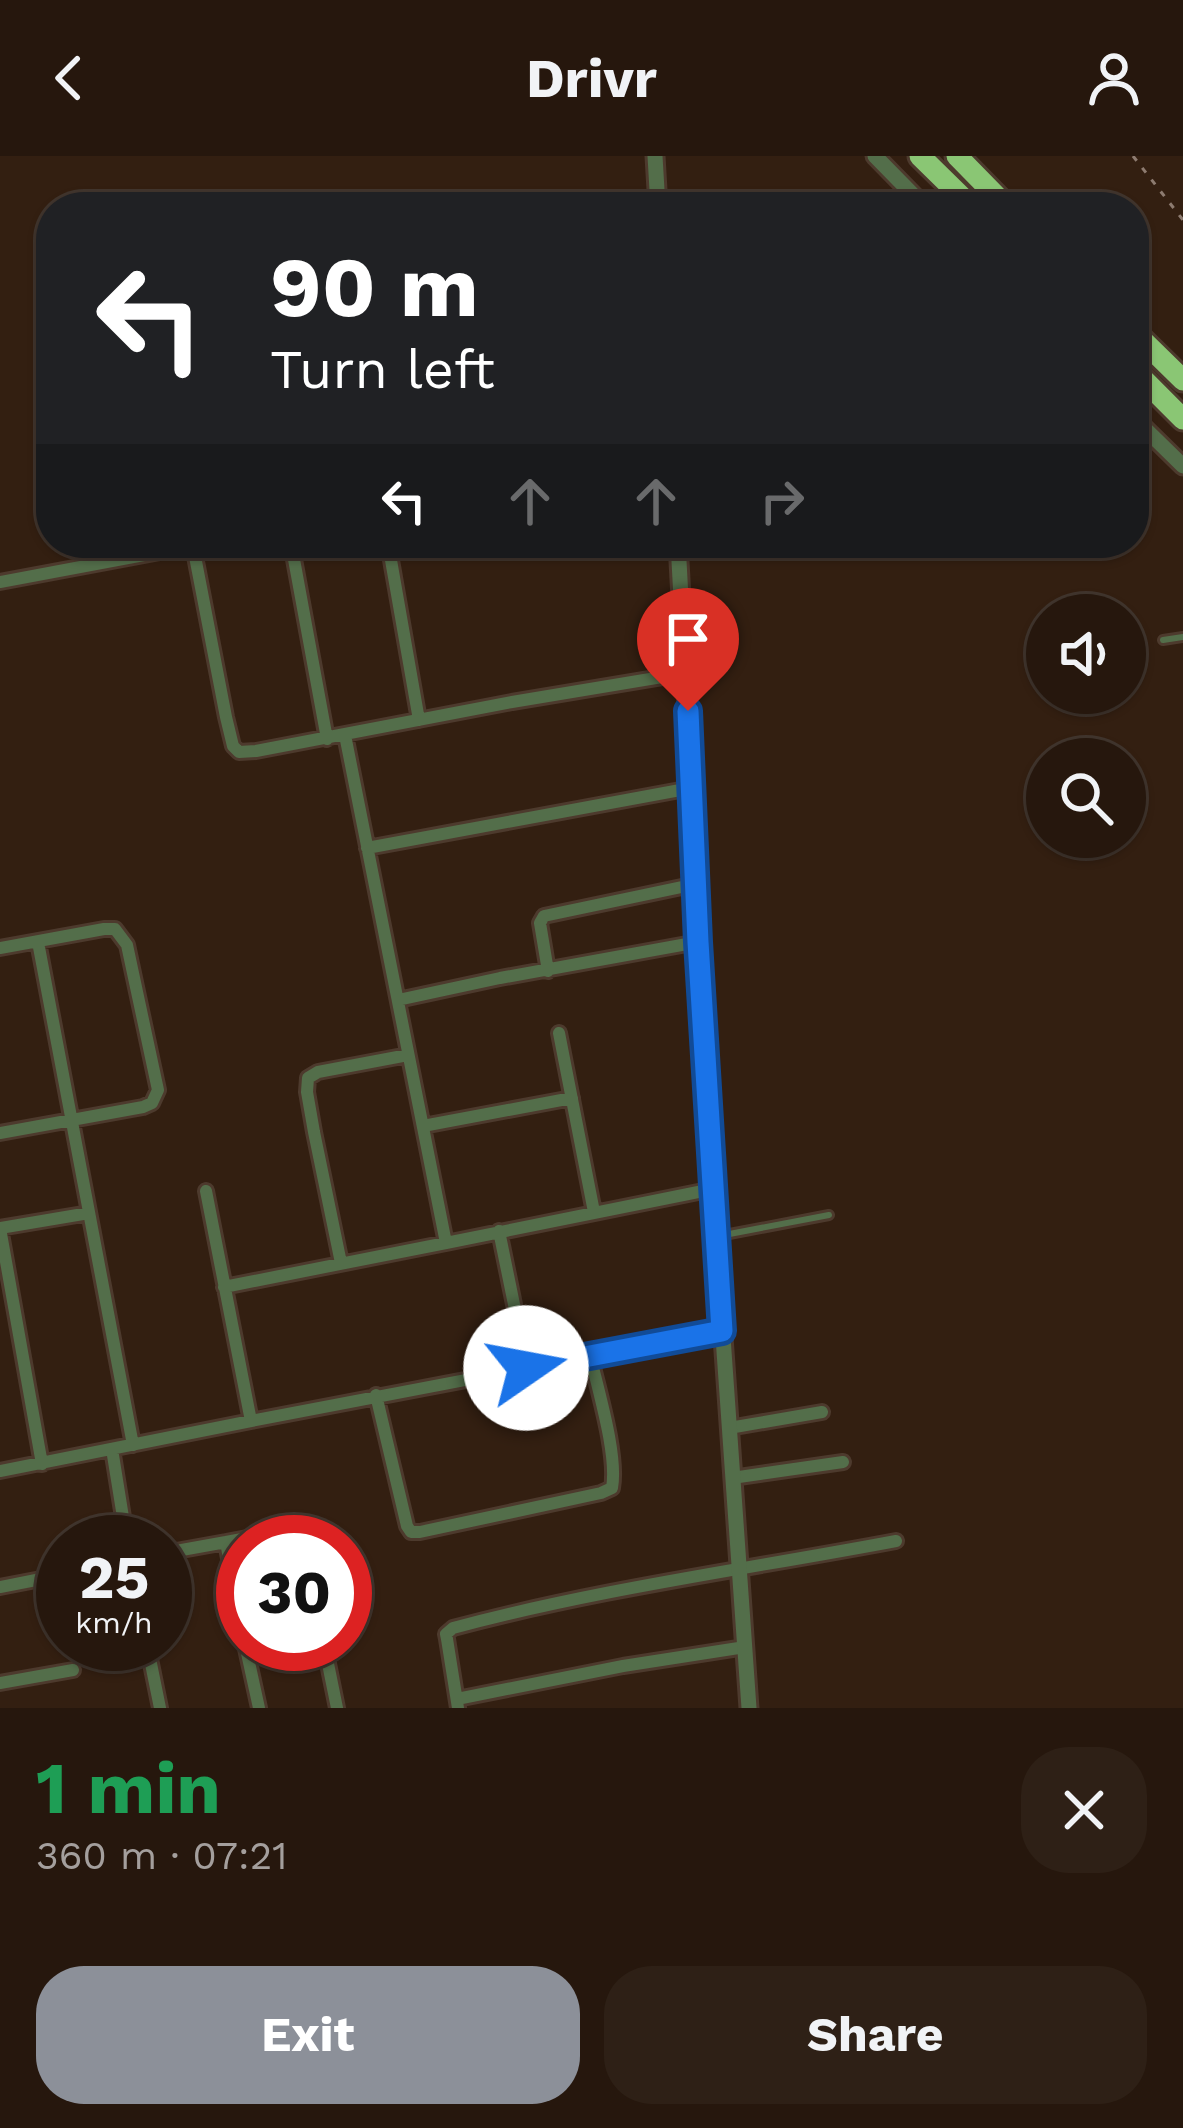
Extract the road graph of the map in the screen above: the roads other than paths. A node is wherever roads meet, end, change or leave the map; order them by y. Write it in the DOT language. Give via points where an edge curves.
graph roads {
  1 [pos="655,156"];
  2 [pos="874,156"];
  3 [pos="920,156"];
  4 [pos="957,156"];
  5 [pos="657,192"];
  6 [pos="910,192"];
  7 [pos="956,192"];
  8 [pos="992,192"];
  9 [pos="1149,347"];
  10 [pos="1183,380"];
  11 [pos="1149,385"];
  12 [pos="1183,418"];
  13 [pos="1149,433"];
  14 [pos="1183,466"];
  15 [pos="129,558"];
  16 [pos="195,558"];
  17 [pos="294,558"];
  18 [pos="391,558"];
  19 [pos="679,558"];
  20 [pos="0,582"];
  21 [pos="1183,637"];
  22 [pos="1163,640"];
  23 [pos="686,673"];
  24 [pos="418,721"];
  25 [pos="345,735"];
  26 [pos="327,739"];
  27 [pos="691,788"];
  28 [pos="367,848"];
  29 [pos="696,884"];
  30 [pos="698,942"];
  31 [pos="38,943"];
  32 [pos="0,948"];
  33 [pos="548,970"];
  34 [pos="398,1000"];
  35 [pos="560,1033"];
  36 [pos="408,1055"];
  37 [pos="572,1098"];
  38 [pos="72,1119"];
  39 [pos="423,1126"];
  40 [pos="0,1133"];
  41 [pos="713,1189"];
  42 [pos="206,1191"];
  43 [pos="594,1212"];
  44 [pos="89,1213"];
  45 [pos="829,1215"];
  46 [pos="0,1228"];
  47 [pos="499,1231"];
  48 [pos="716,1237"];
  49 [pos="446,1243"];
  50 [pos="341,1263"];
  51 [pos="224,1287"];
  52 [pos="722,1331"];
  53 [pos="590,1355"];
  54 [pos="526,1368"];
  55 [pos="376,1395"];
  56 [pos="822,1412"];
  57 [pos="251,1421"];
  58 [pos="729,1428"];
  59 [pos="133,1445"];
  60 [pos="112,1449"];
  61 [pos="843,1462"];
  62 [pos="42,1464"];
  63 [pos="0,1472"];
  64 [pos="732,1478"];
  65 [pos="123,1515"];
  66 [pos="896,1541"];
  67 [pos="739,1570"];
  68 [pos="36,1580"];
  69 [pos="0,1587"];
  70 [pos="745,1647"];
  71 [pos="67,1671"];
  72 [pos="152,1671"];
  73 [pos="251,1671"];
  74 [pos="329,1671"];
  75 [pos="0,1683"];
  76 [pos="458,1703"];
  77 [pos="160,1708"];
  78 [pos="259,1708"];
  79 [pos="337,1708"];
  80 [pos="749,1708"];
  1 -- 5 [label="street"];
  2 -- 6 [label="street"];
  3 -- 7 [label="highway"];
  4 -- 8 [label="highway"];
  9 -- 10 [label="highway"];
  11 -- 12 [label="highway"];
  13 -- 14 [label="street"];
  15 -- 20 [label="street"];
  16 -- 26 [label="street" via="236,750"];
  17 -- 26 [label="street"];
  18 -- 24 [label="street"];
  19 -- 23 [label="street"];
  21 -- 22 [label="lane"];
  23 -- 24 [label="street"];
  23 -- 27 [label="street"];
  24 -- 25 [label="street"];
  25 -- 26 [label="street"];
  25 -- 28 [label="street"];
  27 -- 28 [label="street"];
  27 -- 29 [label="street"];
  28 -- 34 [label="street"];
  29 -- 30 [label="street"];
  29 -- 33 [label="street" via="544,916"];
  30 -- 33 [label="street"];
  30 -- 41 [label="street"];
  31 -- 32 [label="street"];
  31 -- 38 [label="street"];
  31 -- 38 [label="street" via="104,929 121,934 158,1090 152,1103"];
  33 -- 34 [label="street"];
  34 -- 36 [label="street"];
  35 -- 37 [label="street"];
  36 -- 39 [label="street"];
  36 -- 50 [label="street" via="308,1078"];
  37 -- 39 [label="street"];
  37 -- 43 [label="street"];
  38 -- 40 [label="street"];
  38 -- 44 [label="street"];
  39 -- 49 [label="street"];
  41 -- 43 [label="street"];
  41 -- 48 [label="street"];
  42 -- 51 [label="street"];
  43 -- 47 [label="street"];
  44 -- 46 [label="street"];
  44 -- 59 [label="street"];
  45 -- 48 [label="lane"];
  46 -- 62 [label="street"];
  47 -- 49 [label="street"];
  47 -- 54 [label="street"];
  48 -- 52 [label="street"];
  49 -- 50 [label="street"];
  50 -- 51 [label="street"];
  51 -- 57 [label="street"];
  52 -- 53 [label="street"];
  52 -- 58 [label="street"];
  53 -- 54 [label="street"];
  53 -- 55 [label="street" via="612,1488 420,1532 407,1526"];
  54 -- 55 [label="street"];
  55 -- 57 [label="street"];
  56 -- 58 [label="street"];
  57 -- 59 [label="street"];
  58 -- 64 [label="street"];
  59 -- 60 [label="street"];
  60 -- 62 [label="street"];
  60 -- 65 [label="street"];
  61 -- 64 [label="street"];
  62 -- 63 [label="street"];
  64 -- 67 [label="street"];
  66 -- 67 [label="street"];
  67 -- 70 [label="street"];
  67 -- 76 [label="street" via="453,1628 446,1634"];
  68 -- 69 [label="street"];
  70 -- 76 [label="street"];
  70 -- 80 [label="street"];
  71 -- 75 [label="street"];
  72 -- 77 [label="street"];
  73 -- 78 [label="street"];
  74 -- 79 [label="street"];
}
